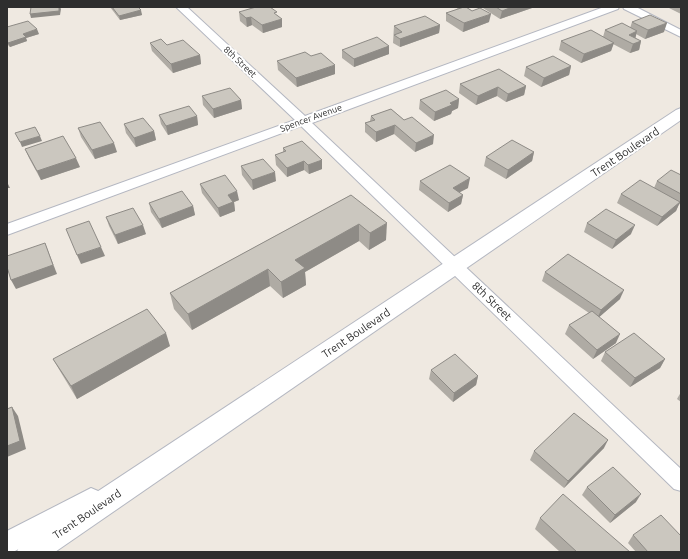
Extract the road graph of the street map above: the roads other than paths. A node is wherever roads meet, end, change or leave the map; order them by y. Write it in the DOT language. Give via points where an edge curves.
graph roads {
  1 [pos="181,7"];
  2 [pos="593,7"];
  3 [pos="614,7"];
  4 [pos="628,7"];
  5 [pos="681,34"];
  6 [pos="681,113"];
  7 [pos="301,119"];
  8 [pos="7,222"];
  9 [pos="7,230"];
  10 [pos="455,266"];
  11 [pos="196,441"];
  12 [pos="681,482"];
  13 [pos="7,543"];
  14 [pos="31,552"];
  1 -- 7 [label="street, 8th Street"];
  2 -- 7 [label="street, Spencer Avenue"];
  3 -- 7 [label="street, Spencer Avenue"];
  4 -- 5 [label="street"];
  6 -- 10 [label="street, Trent Boulevard"];
  7 -- 8 [label="street, Spencer Avenue"];
  7 -- 9 [label="street, Spencer Avenue"];
  7 -- 10 [label="street, 8th Street"];
  10 -- 11 [label="street, Trent Boulevard"];
  10 -- 12 [label="street, 8th Street"];
  11 -- 13 [label="street"];
  11 -- 14 [label="street, Trent Boulevard"];
}
